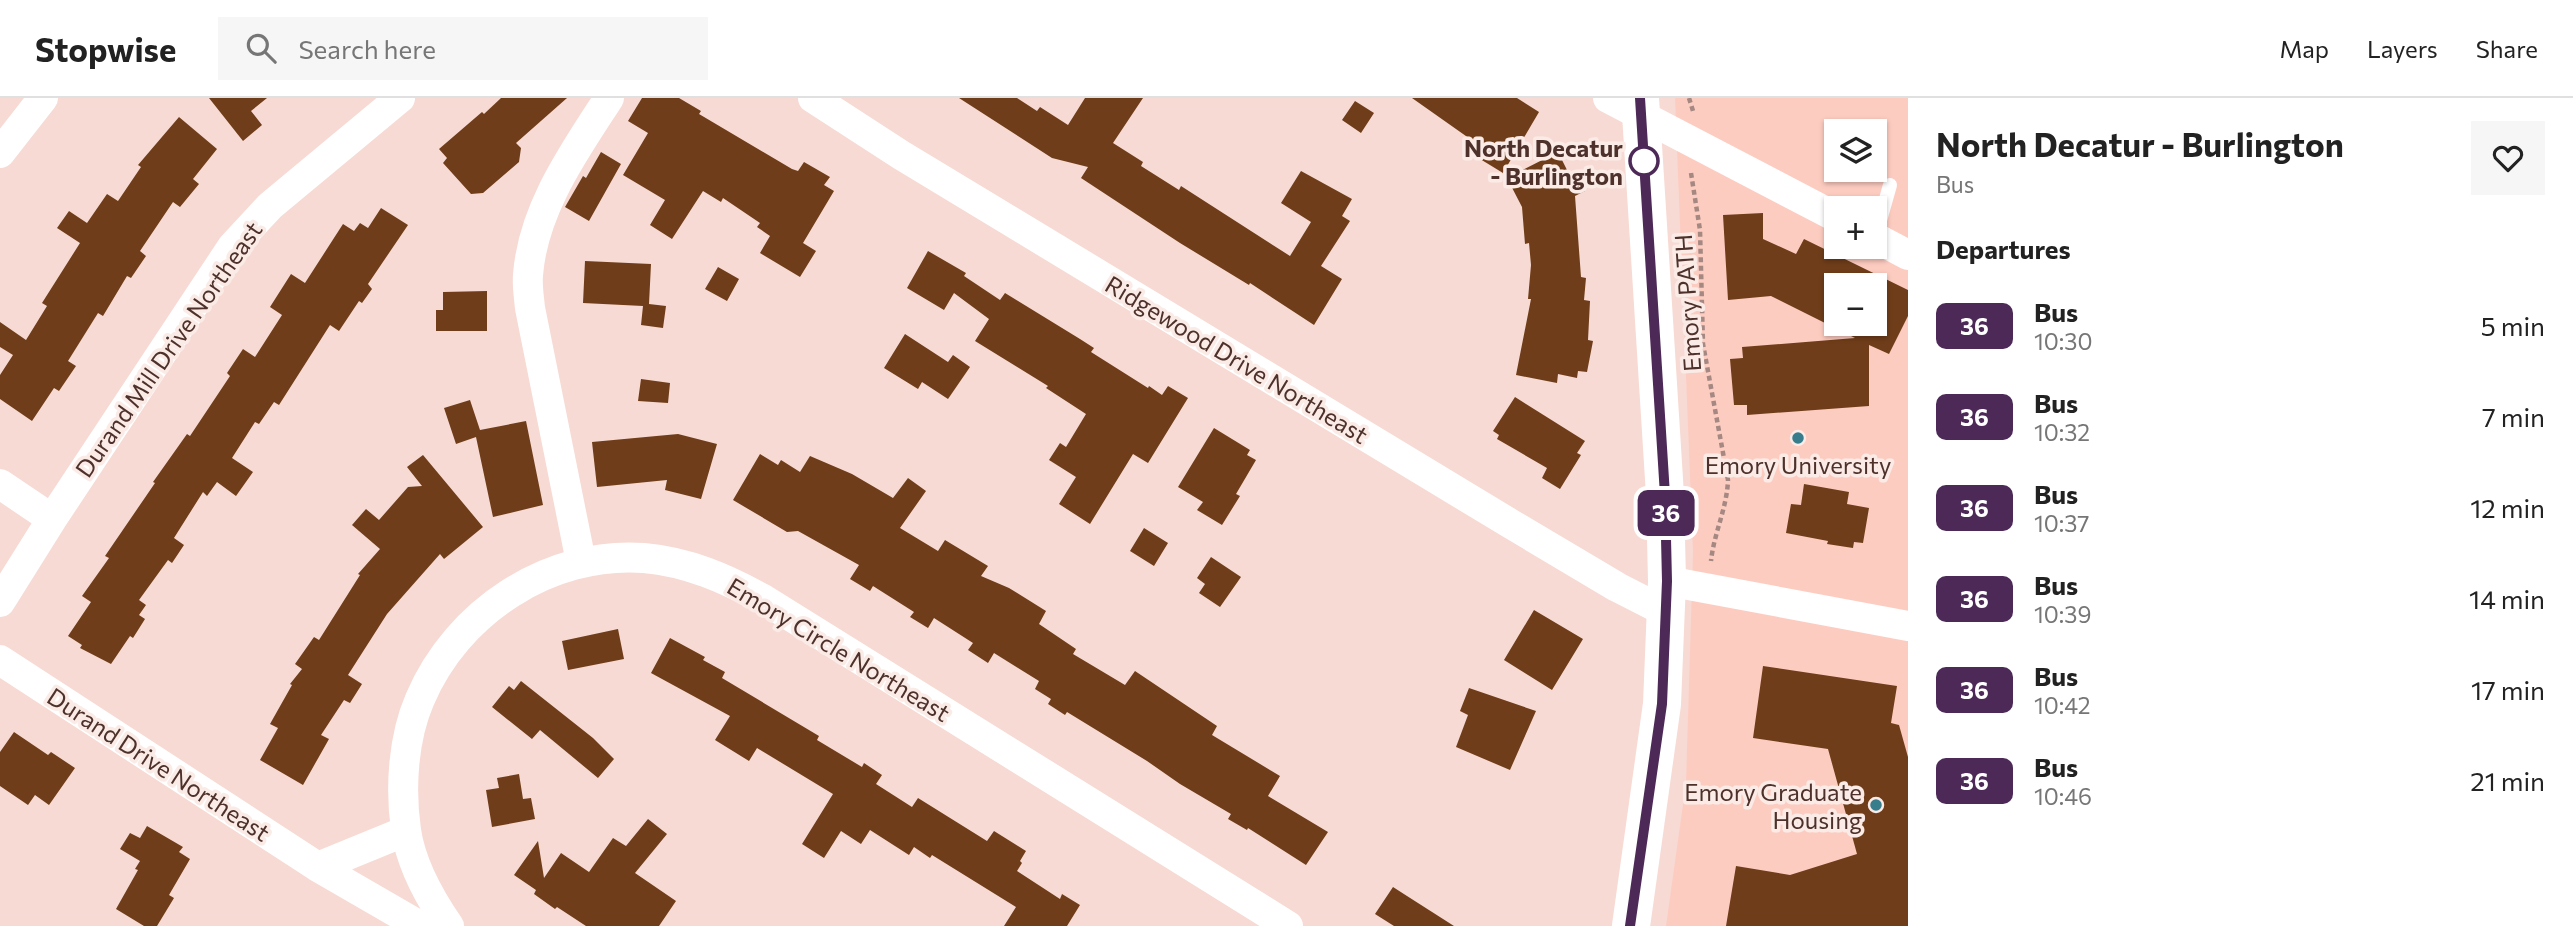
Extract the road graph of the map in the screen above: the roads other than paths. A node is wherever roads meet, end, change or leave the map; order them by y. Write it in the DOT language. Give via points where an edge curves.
graph roads {
  1 [pos="43,98"];
  2 [pos="400,98"];
  3 [pos="608,98"];
  4 [pos="814,98"];
  5 [pos="1608,98"];
  6 [pos="1641,107"];
  7 [pos="0,153"];
  8 [pos="1890,185"];
  9 [pos="1887,196"];
  10 [pos="1824,210"];
  11 [pos="1887,244"];
  12 [pos="1908,255"];
  13 [pos="0,484"];
  14 [pos="52,519"];
  15 [pos="582,562"];
  16 [pos="1666,596"];
  17 [pos="0,602"];
  18 [pos="1907,628"];
  19 [pos="0,660"];
  20 [pos="406,831"];
  21 [pos="318,867"];
  22 [pos="420,926"];
  23 [pos="449,926"];
  24 [pos="1288,926"];
  25 [pos="1630,926"];
  1 -- 7 [label="street"];
  2 -- 14 [label="street, Durand Mill Drive Northeast" via="250,225"];
  3 -- 15 [label="street" via="555,185 531,251 527,278"];
  4 -- 16 [label="street, Ridgewood Drive Northeast" via="1617,587"];
  5 -- 6 [label="street"];
  6 -- 10 [label="street"];
  6 -- 16 [label="main road" via="1665,495"];
  8 -- 9 [label="lane"];
  11 -- 12 [label="street"];
  13 -- 14 [label="street"];
  14 -- 17 [label="street, Durand Mill Drive Northeast"];
  15 -- 20 [label="street, Emory Circle Northeast" via="507,595 467,627 440,662 419,701 408,740 403,790"];
  15 -- 24 [label="street, Emory Circle Northeast" via="666,561 737,585"];
  16 -- 18 [label="street, Ridgewood Drive Northeast"];
  16 -- 25 [label="main road" via="1657,749"];
  19 -- 21 [label="street, Durand Drive Northeast"];
  20 -- 21 [label="street"];
  20 -- 23 [label="street, Emory Circle Northeast" via="431,901"];
  21 -- 22 [label="street, Durand Drive Northeast"];
}
